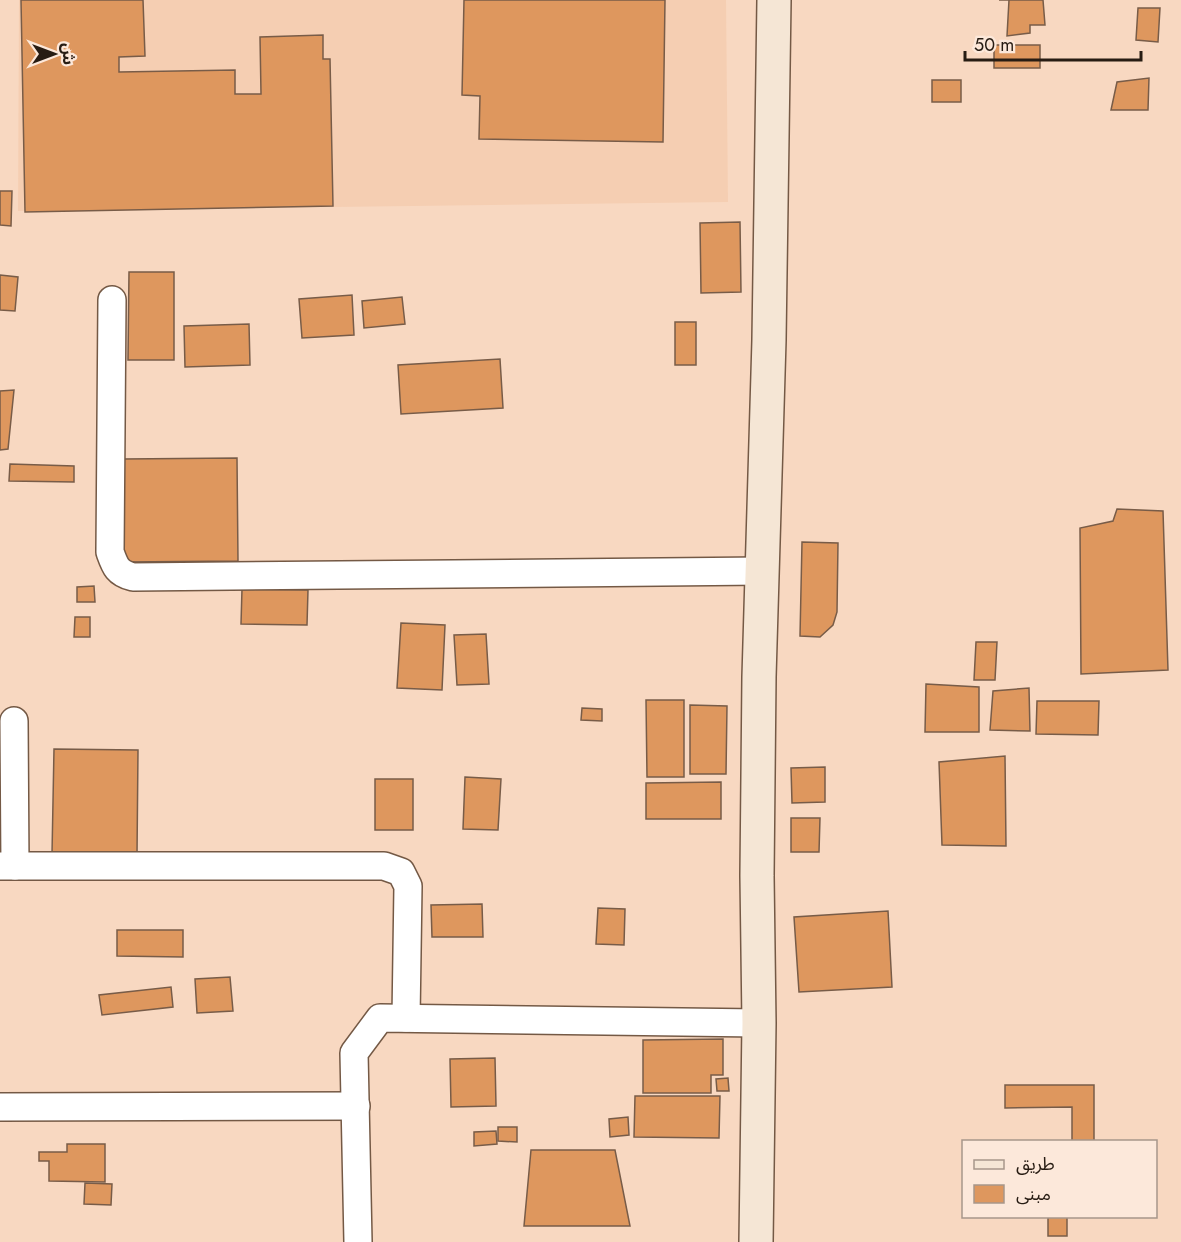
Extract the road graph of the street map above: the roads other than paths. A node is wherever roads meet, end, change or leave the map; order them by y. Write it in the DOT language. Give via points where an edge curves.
graph roads {
  1 [pos="774,0"];
  2 [pos="112,300"];
  3 [pos="763,571"];
  4 [pos="14,721"];
  5 [pos="7,866"];
  6 [pos="406,1018"];
  7 [pos="759,1023"];
  8 [pos="356,1106"];
  9 [pos="0,1107"];
  10 [pos="358,1242"];
  11 [pos="756,1242"];
  1 -- 3 [label="main road"];
  2 -- 3 [label="street" via="110,552 123,575"];
  3 -- 7 [label="main road" via="757,876"];
  4 -- 5 [label="street"];
  5 -- 6 [label="street" via="384,866 401,872 408,885"];
  6 -- 7 [label="street"];
  6 -- 8 [label="street" via="380,1018 354,1053"];
  7 -- 11 [label="main road"];
  8 -- 9 [label="street"];
  8 -- 10 [label="street"];
}
